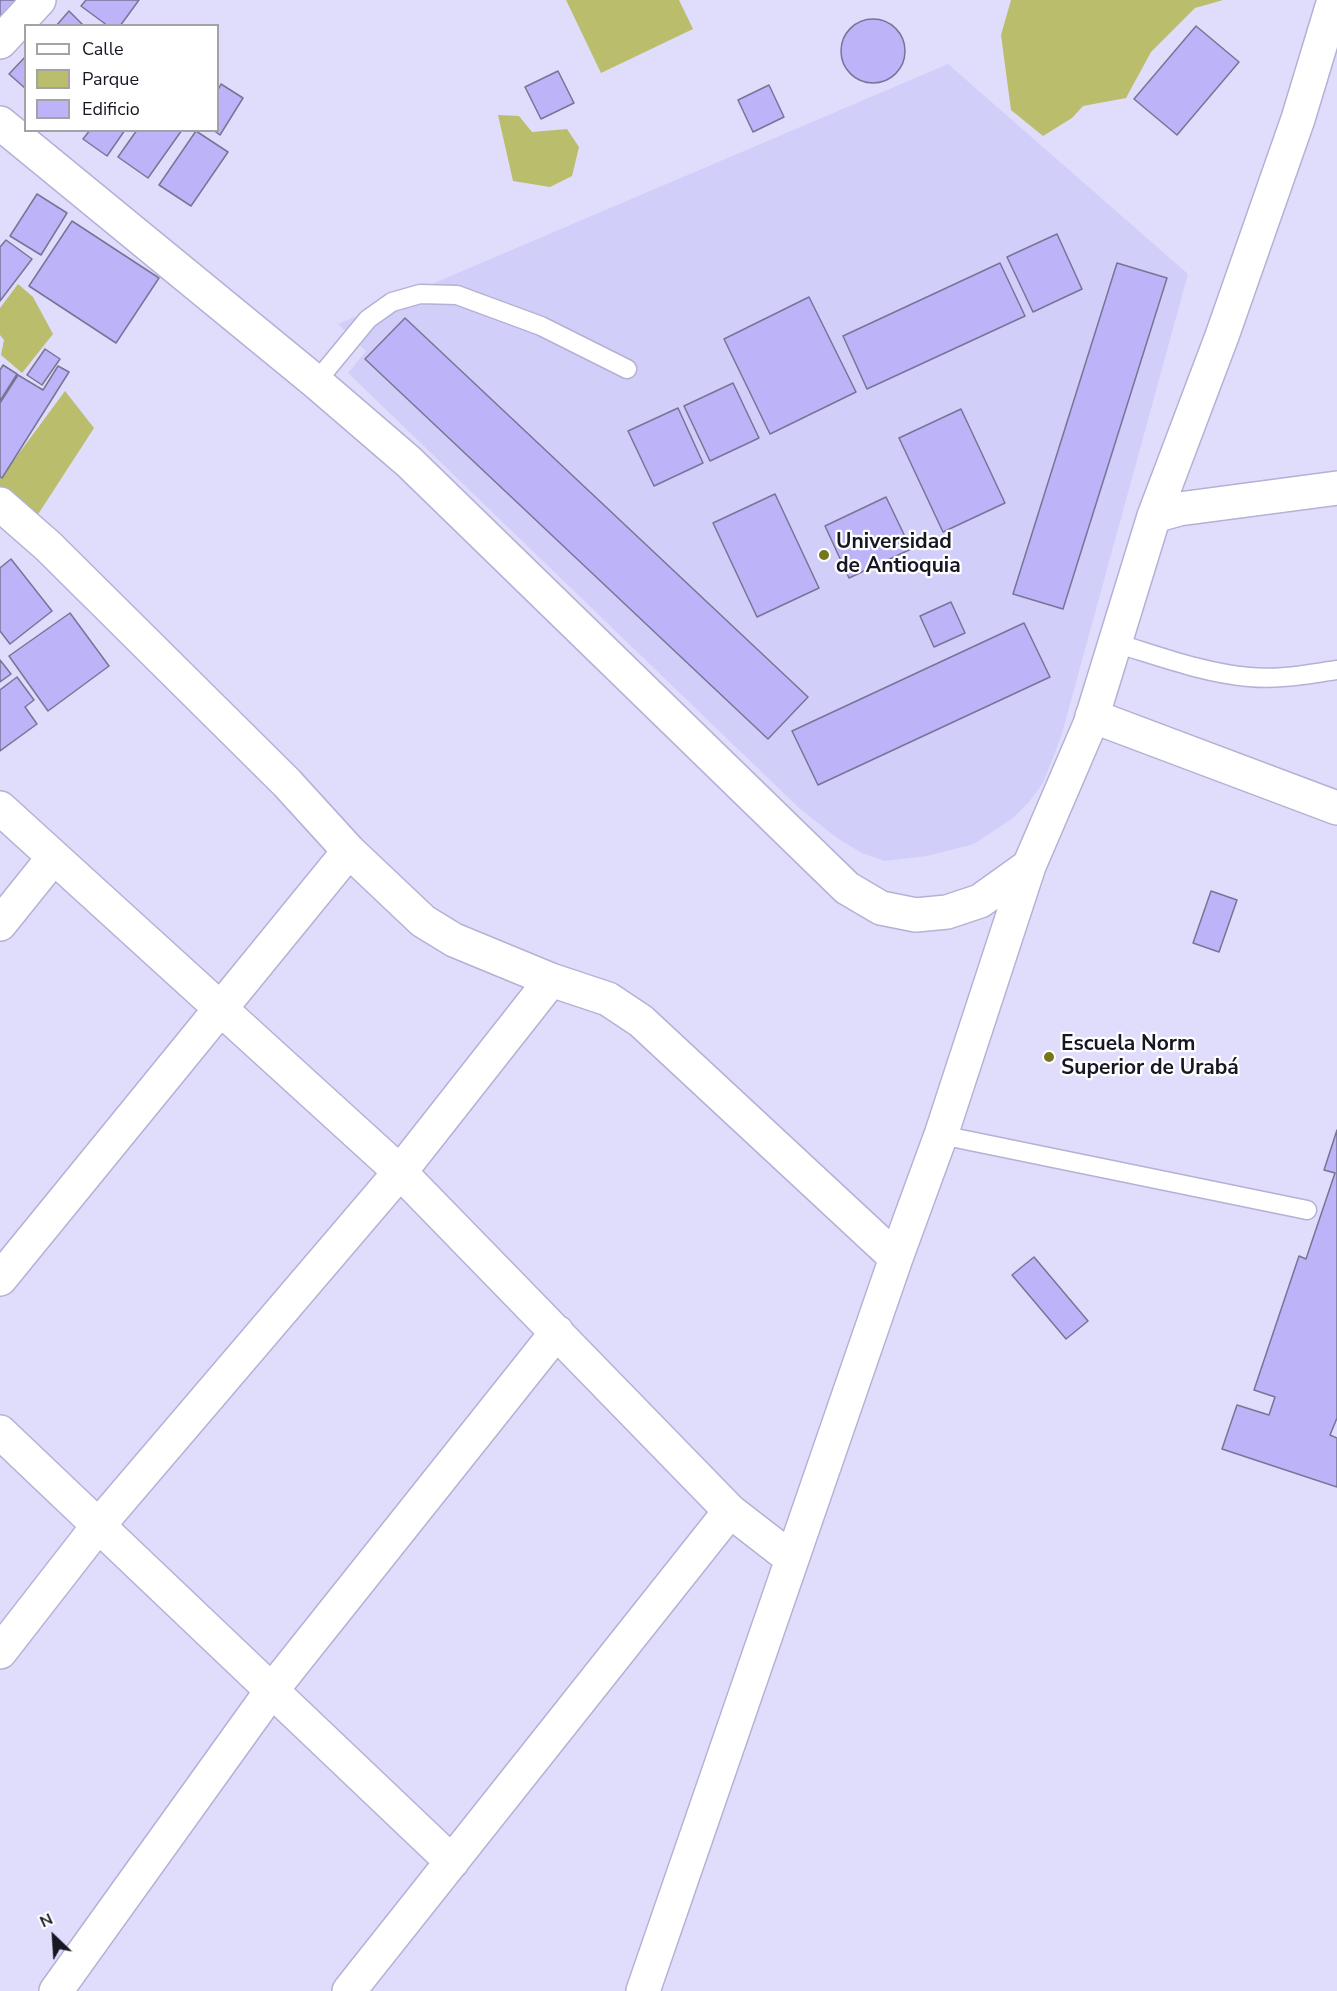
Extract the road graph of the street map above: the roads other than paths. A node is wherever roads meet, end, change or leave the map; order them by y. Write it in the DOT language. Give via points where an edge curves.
graph roads {
  1 [pos="39,0"];
  2 [pos="1334,0"];
  3 [pos="0,42"];
  4 [pos="0,123"];
  5 [pos="627,369"];
  6 [pos="316,382"];
  7 [pos="1337,488"];
  8 [pos="0,504"];
  9 [pos="1154,516"];
  10 [pos="1115,643"];
  11 [pos="1337,670"];
  12 [pos="1092,716"];
  13 [pos="0,808"];
  14 [pos="1337,808"];
  15 [pos="349,851"];
  16 [pos="53,858"];
  17 [pos="1029,866"];
  18 [pos="0,924"];
  19 [pos="551,980"];
  20 [pos="221,1008"];
  21 [pos="941,1135"];
  22 [pos="400,1172"];
  23 [pos="1307,1210"];
  24 [pos="896,1258"];
  25 [pos="0,1279"];
  26 [pos="557,1332"];
  27 [pos="0,1432"];
  28 [pos="730,1511"];
  29 [pos="98,1526"];
  30 [pos="792,1559"];
  31 [pos="0,1652"];
  32 [pos="272,1690"];
  33 [pos="452,1862"];
  34 [pos="56,1991"];
  35 [pos="349,1991"];
  36 [pos="644,1991"];
  1 -- 3 [label="street"];
  2 -- 9 [label="street" via="1298,119"];
  4 -- 6 [label="street"];
  5 -- 6 [label="lane" via="541,326 457,295 420,294 392,302 368,319"];
  6 -- 17 [label="street" via="409,462 847,888 881,908 916,915 947,912 980,901"];
  7 -- 9 [label="street" via="1179,509"];
  8 -- 15 [label="street" via="48,546 287,783"];
  9 -- 10 [label="street"];
  10 -- 11 [label="lane" via="1216,673 1289,677"];
  10 -- 12 [label="street"];
  12 -- 14 [label="street"];
  12 -- 17 [label="street"];
  13 -- 16 [label="street"];
  15 -- 19 [label="street" via="423,921 454,940"];
  15 -- 20 [label="street"];
  16 -- 18 [label="street"];
  16 -- 20 [label="street"];
  17 -- 21 [label="street"];
  19 -- 22 [label="street"];
  19 -- 24 [label="street" via="609,999 641,1021"];
  20 -- 22 [label="street"];
  20 -- 25 [label="street"];
  21 -- 23 [label="lane"];
  21 -- 24 [label="street"];
  22 -- 26 [label="street"];
  22 -- 29 [label="street"];
  24 -- 30 [label="street"];
  26 -- 28 [label="street"];
  26 -- 32 [label="street"];
  27 -- 29 [label="street"];
  28 -- 30 [label="street"];
  28 -- 33 [label="street"];
  29 -- 31 [label="street"];
  29 -- 32 [label="street"];
  30 -- 36 [label="street"];
  32 -- 33 [label="street"];
  32 -- 34 [label="street"];
  33 -- 35 [label="street"];
}
